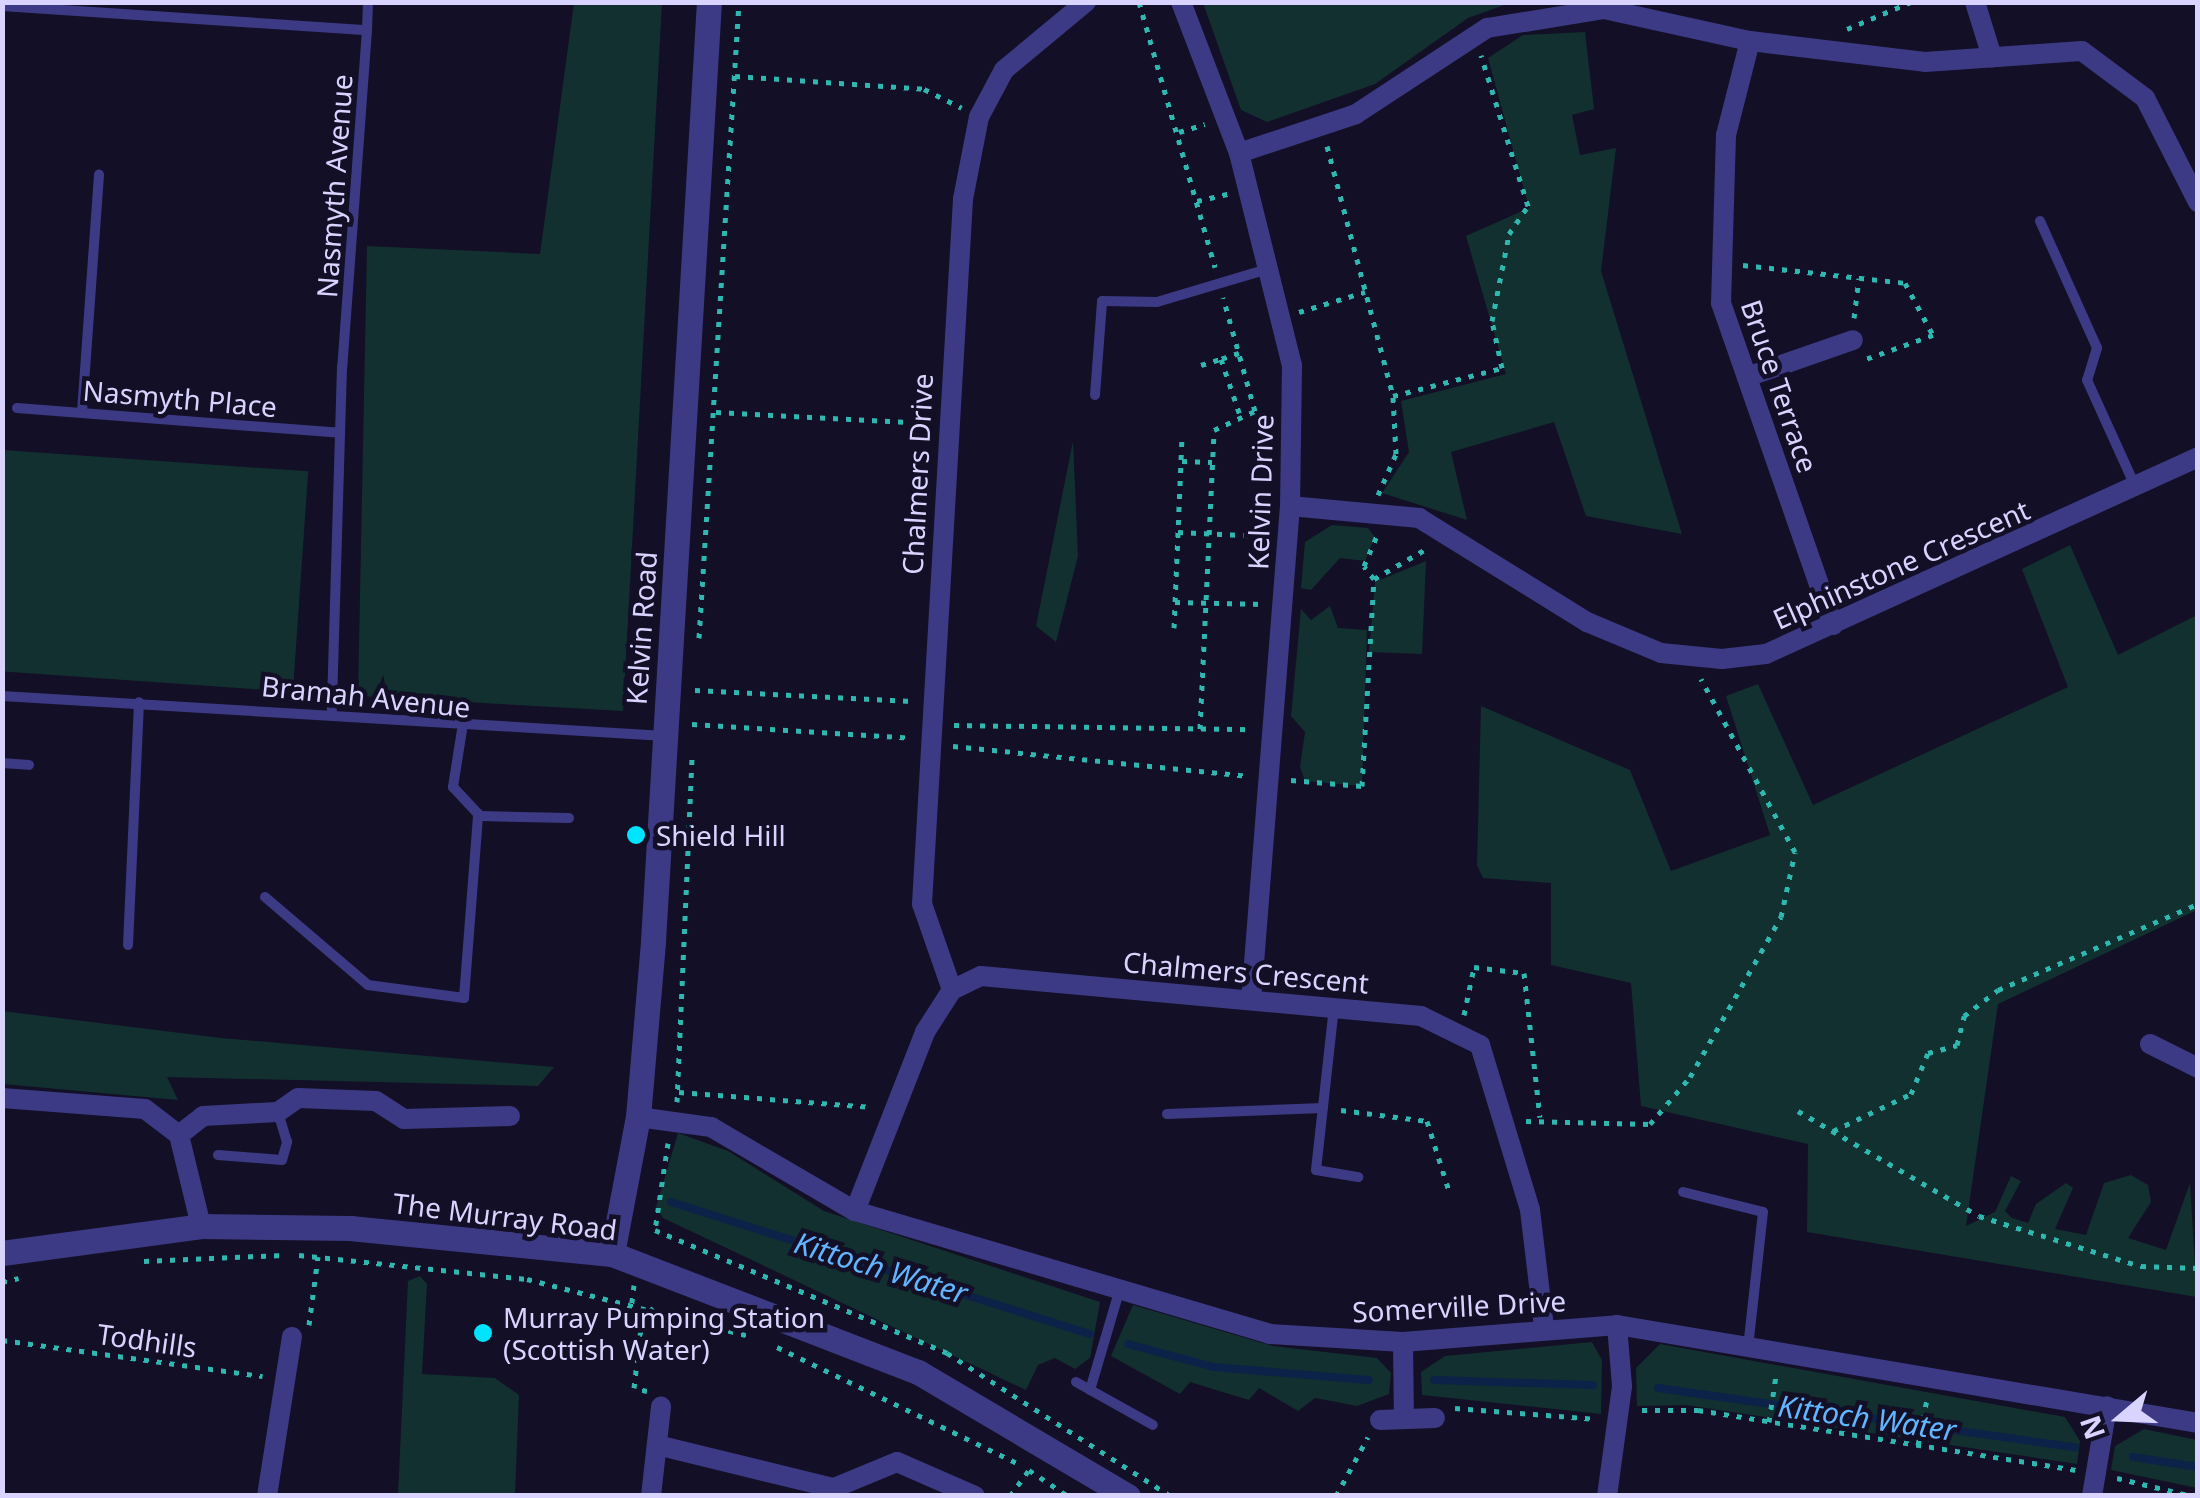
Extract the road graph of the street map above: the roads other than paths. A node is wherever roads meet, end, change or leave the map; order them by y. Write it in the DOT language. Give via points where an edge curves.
graph roads {
  1 [pos="368,2"];
  2 [pos="709,2"];
  3 [pos="1086,2"];
  4 [pos="1181,2"];
  5 [pos="1975,2"];
  6 [pos="2,6"];
  7 [pos="1604,6"];
  8 [pos="367,30"];
  9 [pos="1750,41"];
  10 [pos="1992,57"];
  11 [pos="1239,153"];
  12 [pos="98,175"];
  13 [pos="2198,202"];
  14 [pos="2040,221"];
  15 [pos="1269,268"];
  16 [pos="1853,340"];
  17 [pos="1747,377"];
  18 [pos="1095,395"];
  19 [pos="16,408"];
  20 [pos="82,412"];
  21 [pos="340,433"];
  22 [pos="2198,457"];
  23 [pos="2135,487"];
  24 [pos="1290,506"];
  25 [pos="1832,625"];
  26 [pos="2,696"];
  27 [pos="139,702"];
  28 [pos="332,710"];
  29 [pos="462,730"];
  30 [pos="665,736"];
  31 [pos="2,764"];
  32 [pos="29,765"];
  33 [pos="478,814"];
  34 [pos="568,818"];
  35 [pos="265,897"];
  36 [pos="128,945"];
  37 [pos="952,990"];
  38 [pos="1251,999"];
  39 [pos="1334,1008"];
  40 [pos="2150,1044"];
  41 [pos="2198,1068"];
  42 [pos="2,1098"];
  43 [pos="1323,1108"];
  44 [pos="278,1112"];
  45 [pos="1167,1114"];
  46 [pos="510,1116"];
  47 [pos="638,1117"];
  48 [pos="179,1136"];
  49 [pos="218,1156"];
  50 [pos="1358,1177"];
  51 [pos="1683,1192"];
  52 [pos="855,1210"];
  53 [pos="202,1226"];
  54 [pos="2,1252"];
  55 [pos="612,1254"];
  56 [pos="1118,1292"];
  57 [pos="1617,1325"];
  58 [pos="1544,1328"];
  59 [pos="292,1337"];
  60 [pos="1403,1342"];
  61 [pos="1748,1347"];
  62 [pos="1076,1382"];
  63 [pos="1090,1390"];
  64 [pos="2106,1406"];
  65 [pos="662,1407"];
  66 [pos="1435,1418"];
  67 [pos="1380,1420"];
  68 [pos="1404,1420"];
  69 [pos="2198,1424"];
  70 [pos="1153,1426"];
  71 [pos="657,1445"];
  72 [pos="268,1496"];
  73 [pos="651,1496"];
  74 [pos="975,1496"];
  75 [pos="1128,1496"];
  76 [pos="1607,1496"];
  77 [pos="2092,1496"];
  1 -- 8 [label="lane, Nasmyth Avenue"];
  2 -- 30 [label="street, Kelvin Road"];
  3 -- 37 [label="street, Chalmers Drive" via="1004,70 978,117 962,199 922,904"];
  4 -- 11 [label="street, Kelvin Drive"];
  5 -- 10 [label="street"];
  6 -- 8 [label="lane"];
  7 -- 9 [label="street"];
  7 -- 11 [label="street" via="1474,34 1356,114"];
  8 -- 21 [label="lane, Nasmyth Avenue"];
  9 -- 10 [label="street" via="1925,62"];
  9 -- 17 [label="street, Bruce Terrace" via="1726,134 1717,262"];
  10 -- 13 [label="street" via="2082,52 2105,60 2145,98"];
  11 -- 15 [label="street, Kelvin Drive"];
  12 -- 20 [label="lane"];
  14 -- 23 [label="lane" via="2097,348 2087,380"];
  15 -- 18 [label="lane" via="1157,302 1102,301"];
  15 -- 24 [label="street, Kelvin Drive" via="1292,365"];
  16 -- 17 [label="street"];
  17 -- 25 [label="street, Bruce Terrace"];
  19 -- 20 [label="lane, Nasmyth Place"];
  20 -- 21 [label="lane, Nasmyth Place"];
  21 -- 28 [label="lane, Nasmyth Avenue"];
  22 -- 23 [label="street, Elphinstone Crescent"];
  23 -- 25 [label="street, Elphinstone Crescent"];
  24 -- 25 [label="street, Elphinstone Crescent" via="1420,518 1587,622 1685,656 1766,654"];
  24 -- 38 [label="street, Kelvin Drive"];
  26 -- 27 [label="lane, Bramah Avenue"];
  27 -- 28 [label="lane, Bramah Avenue"];
  27 -- 36 [label="lane"];
  28 -- 29 [label="lane, Bramah Avenue"];
  29 -- 30 [label="lane, Bramah Avenue"];
  29 -- 33 [label="lane" via="454,787"];
  30 -- 47 [label="street, Kelvin Road"];
  31 -- 32 [label="lane"];
  33 -- 34 [label="lane"];
  33 -- 35 [label="lane" via="464,998 368,985"];
  37 -- 38 [label="street, Chalmers Crescent" via="981,976"];
  37 -- 52 [label="street"];
  38 -- 39 [label="street, Chalmers Crescent"];
  39 -- 43 [label="lane"];
  39 -- 58 [label="street, Chalmers Crescent" via="1459,1027 1480,1045 1508,1126"];
  40 -- 41 [label="street"];
  42 -- 48 [label="street" via="145,1109"];
  43 -- 45 [label="lane"];
  43 -- 50 [label="lane" via="1316,1170"];
  44 -- 46 [label="street" via="298,1098 376,1101 404,1119"];
  44 -- 48 [label="street" via="203,1116"];
  44 -- 49 [label="lane" via="288,1142 282,1160"];
  47 -- 52 [label="street, Somerville Drive" via="711,1128"];
  47 -- 55 [label="street, Kelvin Road"];
  48 -- 53 [label="street"];
  51 -- 61 [label="lane" via="1763,1212"];
  52 -- 56 [label="street, Somerville Drive"];
  53 -- 54 [label="street, The Murray Road"];
  53 -- 55 [label="street, The Murray Road" via="350,1228"];
  55 -- 75 [label="street, The Murray Road" via="795,1318 918,1372"];
  56 -- 60 [label="street, Somerville Drive" via="1268,1334"];
  56 -- 63 [label="lane"];
  57 -- 58 [label="street, Somerville Drive"];
  57 -- 61 [label="street, Somerville Drive"];
  57 -- 76 [label="street" via="1619,1412"];
  58 -- 60 [label="street, Somerville Drive"];
  59 -- 72 [label="street"];
  60 -- 68 [label="street"];
  61 -- 64 [label="street, Somerville Drive"];
  62 -- 63 [label="lane"];
  63 -- 70 [label="lane"];
  64 -- 69 [label="street, Somerville Drive"];
  64 -- 77 [label="street"];
  65 -- 71 [label="street"];
  66 -- 68 [label="street"];
  67 -- 68 [label="street"];
  71 -- 73 [label="street"];
  71 -- 74 [label="street" via="834,1488 896,1462"];
}
